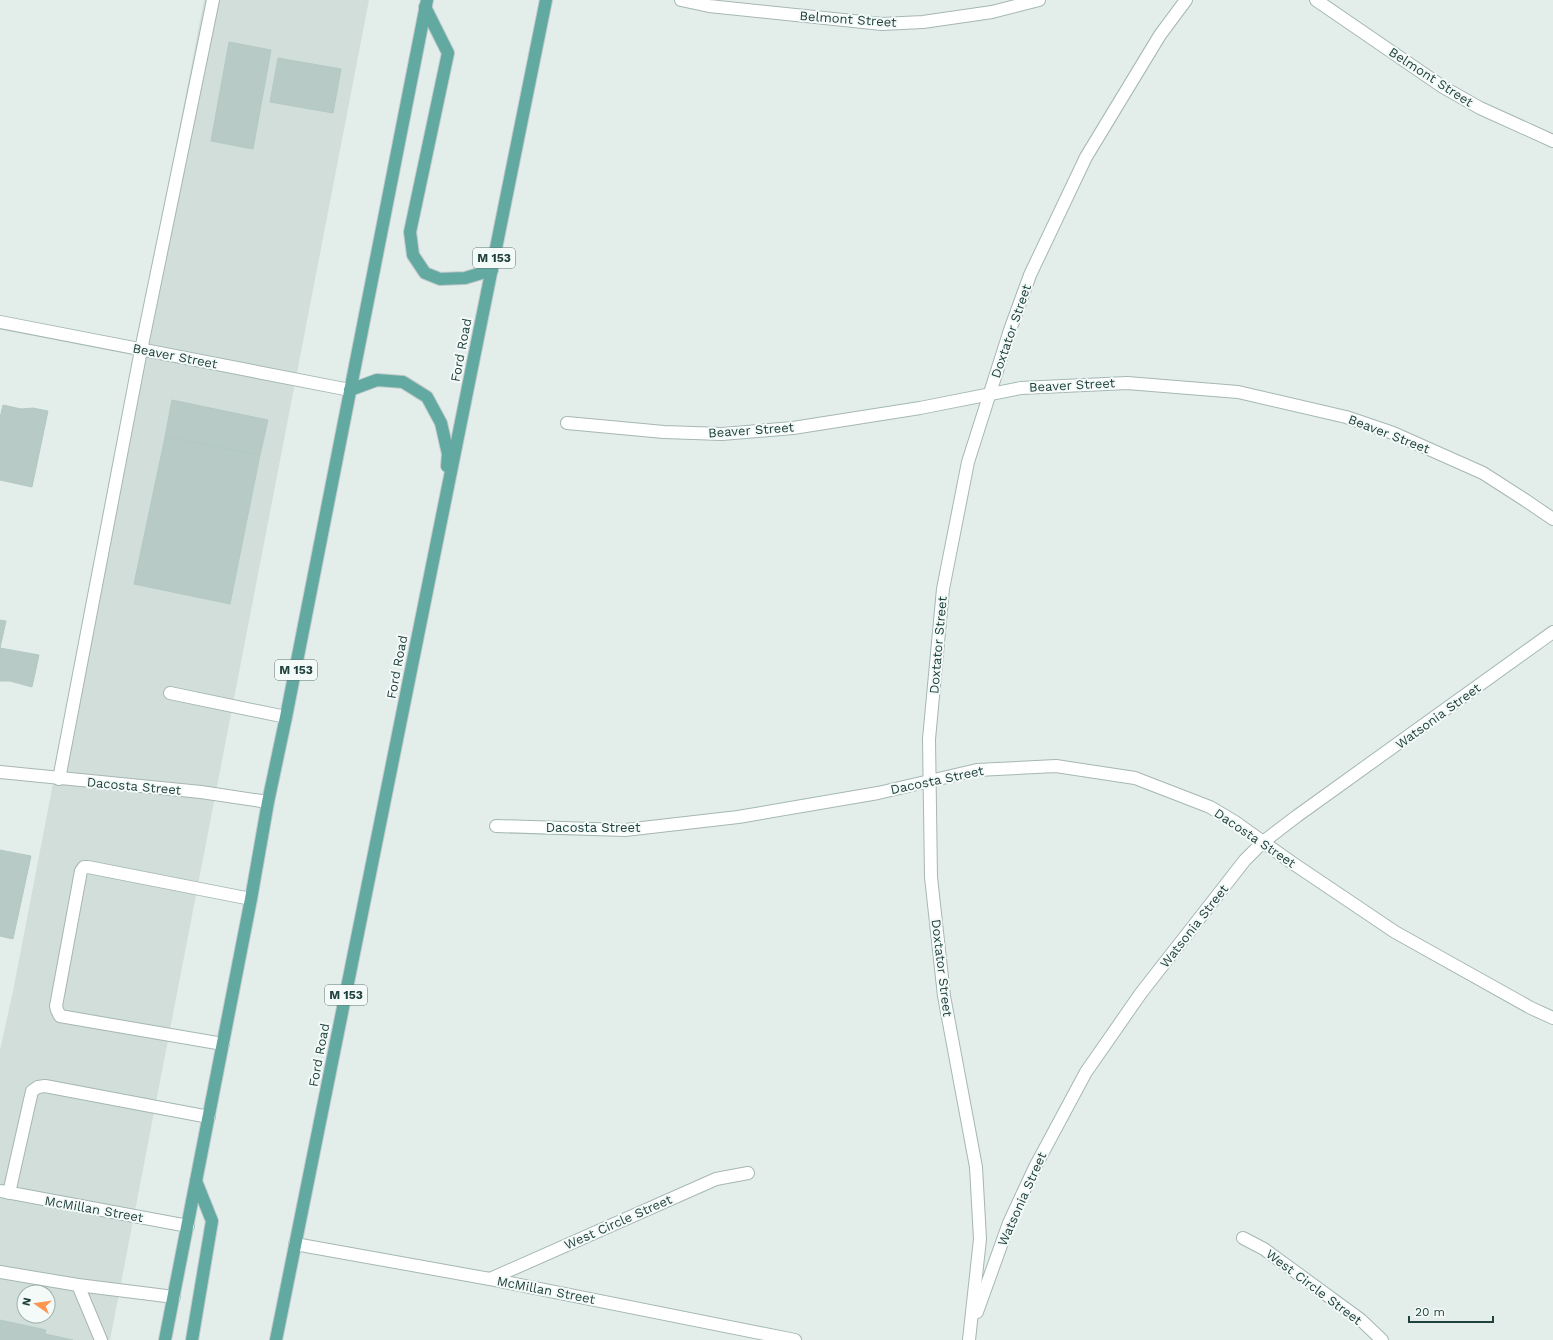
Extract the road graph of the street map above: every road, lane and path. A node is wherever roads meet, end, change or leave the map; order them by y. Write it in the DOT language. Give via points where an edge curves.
graph roads {
  1 [pos="213,0"];
  2 [pos="546,0"];
  3 [pos="681,0"];
  4 [pos="1039,0"];
  5 [pos="1186,0"];
  6 [pos="1316,0"];
  7 [pos="426,4"];
  8 [pos="1553,141"];
  9 [pos="492,270"];
  10 [pos="0,322"];
  11 [pos="141,350"];
  12 [pos="350,390"];
  13 [pos="989,395"];
  14 [pos="567,423"];
  15 [pos="442,517"];
  16 [pos="1553,519"];
  17 [pos="1553,632"];
  18 [pos="170,693"];
  19 [pos="286,717"];
  20 [pos="0,772"];
  21 [pos="59,779"];
  22 [pos="930,781"];
  23 [pos="268,802"];
  24 [pos="496,826"];
  25 [pos="1263,842"];
  26 [pos="251,899"];
  27 [pos="1553,1018"];
  28 [pos="223,1044"];
  29 [pos="209,1117"];
  30 [pos="748,1173"];
  31 [pos="196,1181"];
  32 [pos="4,1192"];
  33 [pos="188,1226"];
  34 [pos="1243,1238"];
  35 [pos="295,1244"];
  36 [pos="0,1272"];
  37 [pos="490,1279"];
  38 [pos="78,1284"];
  39 [pos="174,1297"];
  40 [pos="970,1336"];
  41 [pos="101,1340"];
  42 [pos="165,1340"];
  43 [pos="192,1340"];
  44 [pos="276,1340"];
  45 [pos="795,1340"];
  46 [pos="1382,1340"];
  1 -- 11 [label="street"];
  2 -- 9 [label="main road, Ford Road / M 153"];
  3 -- 4 [label="street, Belmont Street" via="709,6 882,24 923,22 992,12"];
  5 -- 13 [label="street, Doxtator Street" via="1160,35 1086,157 1030,275"];
  6 -- 8 [label="street, Belmont Street" via="1443,87 1480,108"];
  7 -- 9 [label="main road" via="448,53 410,232 413,255 425,273 440,279 464,278"];
  7 -- 12 [label="main road, M 153"];
  9 -- 15 [label="main road, Ford Road / M 153"];
  10 -- 11 [label="street, Beaver Street"];
  11 -- 12 [label="street, Beaver Street"];
  11 -- 21 [label="street"];
  12 -- 15 [label="main road" via="377,380 403,382 427,397 441,423 448,454"];
  12 -- 19 [label="main road, M 153"];
  13 -- 14 [label="street, Beaver Street" via="793,428 722,434 664,432"];
  13 -- 16 [label="street, Beaver Street" via="1021,388 1127,383 1238,392 1346,417 1393,433 1483,474"];
  13 -- 22 [label="street, Doxtator Street" via="968,462 943,589 929,739"];
  15 -- 35 [label="main road, Ford Road / M 153"];
  17 -- 25 [label="street, Watsonia Street"];
  18 -- 19 [label="street"];
  19 -- 23 [label="main road, M 153"];
  20 -- 21 [label="street, Dacosta Street"];
  21 -- 23 [label="street, Dacosta Street" via="201,792"];
  22 -- 24 [label="street, Dacosta Street" via="738,817 625,830"];
  22 -- 25 [label="street, Dacosta Street" via="977,770 1056,766 1135,778 1210,807"];
  22 -- 40 [label="street, Doxtator Street" via="931,877 944,996 976,1167 980,1238"];
  23 -- 26 [label="main road, M 153"];
  25 -- 27 [label="street, Dacosta Street" via="1395,932"];
  25 -- 40 [label="street, Watsonia Street" via="1245,860 1141,993 1086,1072 1035,1166 1008,1223"];
  26 -- 28 [label="main road, M 153"];
  26 -- 28 [label="street" via="88,866 80,871 56,1006 60,1016"];
  28 -- 29 [label="main road, M 153"];
  29 -- 31 [label="main road, M 153"];
  29 -- 32 [label="street" via="45,1086 38,1087 32,1091"];
  30 -- 37 [label="street, West Circle Street" via="716,1178"];
  31 -- 33 [label="main road, M 153"];
  31 -- 43 [label="main road" via="212,1221"];
  32 -- 33 [label="street, McMillan Street"];
  33 -- 39 [label="main road, M 153"];
  34 -- 46 [label="street, West Circle Street" via="1264,1249 1361,1320"];
  35 -- 37 [label="street, McMillan Street"];
  35 -- 44 [label="main road, Ford Road / M 153"];
  36 -- 38 [label="street"];
  37 -- 45 [label="street, McMillan Street"];
  38 -- 39 [label="street"];
  38 -- 41 [label="street"];
  39 -- 42 [label="main road, M 153"];
}
